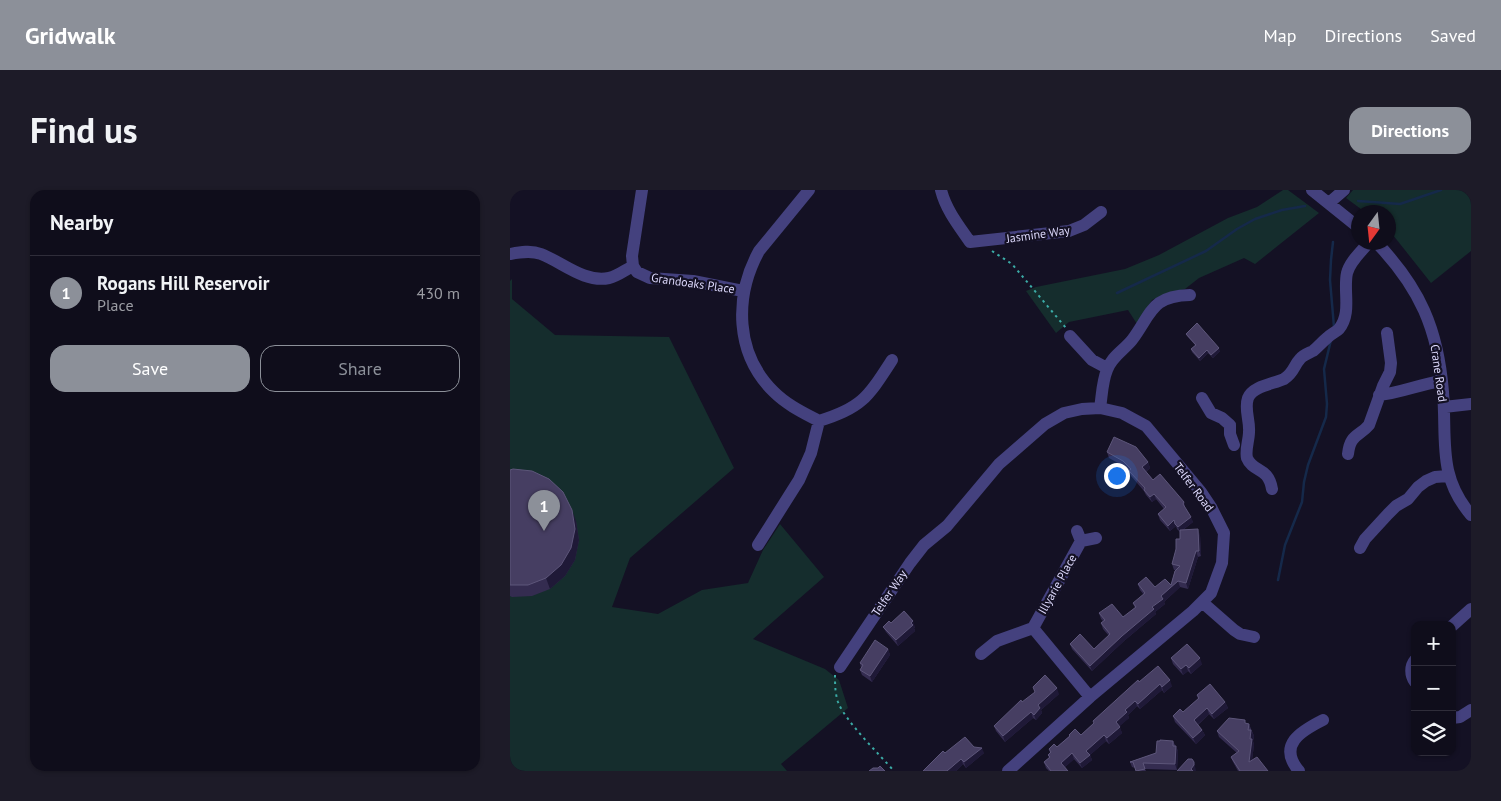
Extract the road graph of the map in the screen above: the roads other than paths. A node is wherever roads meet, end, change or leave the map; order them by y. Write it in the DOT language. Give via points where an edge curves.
graph roads {
  1 [pos="642,190"];
  2 [pos="809,190"];
  3 [pos="941,190"];
  4 [pos="1312,190"];
  5 [pos="1344,190"];
  6 [pos="1330,203"];
  7 [pos="1101,212"];
  8 [pos="1351,221"];
  9 [pos="1363,250"];
  10 [pos="1383,250"];
  11 [pos="510,254"];
  12 [pos="633,266"];
  13 [pos="743,291"];
  14 [pos="1190,296"];
  15 [pos="1387,333"];
  16 [pos="1070,336"];
  17 [pos="892,360"];
  18 [pos="1107,368"];
  19 [pos="1442,380"];
  20 [pos="1380,396"];
  21 [pos="1202,398"];
  22 [pos="1471,404"];
  23 [pos="1444,407"];
  24 [pos="1100,408"];
  25 [pos="1249,419"];
  26 [pos="819,421"];
  27 [pos="1230,425"];
  28 [pos="1234,444"];
  29 [pos="1348,454"];
  30 [pos="1448,476"];
  31 [pos="1272,489"];
  32 [pos="1471,515"];
  33 [pos="947,526"];
  34 [pos="1096,538"];
  35 [pos="758,545"];
  36 [pos="1360,548"];
  37 [pos="1202,602"];
  38 [pos="1471,609"];
  39 [pos="1456,622"];
  40 [pos="1033,628"];
  41 [pos="1254,637"];
  42 [pos="981,654"];
  43 [pos="840,666"];
  44 [pos="1090,697"];
  45 [pos="1471,710"];
  46 [pos="1456,718"];
  47 [pos="1323,720"];
  48 [pos="1008,771"];
  49 [pos="1299,771"];
  1 -- 12 [label="street"];
  2 -- 13 [label="street" via="759,251"];
  3 -- 7 [label="street, Jasmine Way" via="949,211 970,242 1069,231"];
  4 -- 6 [label="street"];
  5 -- 6 [label="street"];
  6 -- 8 [label="street"];
  9 -- 25 [label="street" via="1347,273 1343,322 1315,349 1299,359 1286,378 1250,394 1246,406"];
  10 -- 19 [label="street, Crane Road" via="1422,303 1432,330"];
  11 -- 12 [label="street" via="539,253 575,271 598,278 616,276"];
  12 -- 13 [label="street, Grandoaks Place" via="637,272 650,278 693,281"];
  13 -- 26 [label="street" via="744,335 756,368 775,393"];
  14 -- 18 [label="street" via="1174,296 1162,301"];
  15 -- 20 [label="street" via="1391,363"];
  16 -- 18 [label="street" via="1092,360"];
  17 -- 26 [label="street" via="863,400 846,412"];
  18 -- 24 [label="street"];
  19 -- 20 [label="street"];
  19 -- 23 [label="street, Crane Road"];
  20 -- 29 [label="street" via="1369,425 1354,436"];
  21 -- 27 [label="street" via="1211,413"];
  22 -- 23 [label="street"];
  23 -- 30 [label="street, Crane Road"];
  24 -- 33 [label="street, Telfer Road" via="1064,413 1045,424 999,464"];
  24 -- 37 [label="street, Telfer Road" via="1122,413 1146,426 1211,507 1224,533 1222,563 1211,593"];
  25 -- 27 [label="street"];
  25 -- 31 [label="street" via="1248,459 1270,479"];
  26 -- 35 [label="street" via="811,453 799,480"];
  27 -- 28 [label="street"];
  30 -- 32 [label="street, Crane Road"];
  30 -- 36 [label="street" via="1426,481 1388,514"];
  33 -- 43 [label="street, Telfer Way" via="924,545 910,563"];
  34 -- 40 [label="street, Illyarie Place" via="1079,536"];
  37 -- 41 [label="street" via="1234,630"];
  37 -- 44 [label="street, Telfer Road"];
  38 -- 39 [label="street"];
  40 -- 42 [label="street, Illyarie Place" via="997,641"];
  40 -- 44 [label="street, Illyarie Place"];
  44 -- 48 [label="street, Telfer Road"];
  45 -- 46 [label="street"];
  47 -- 49 [label="street" via="1293,742 1290,758"];
}
